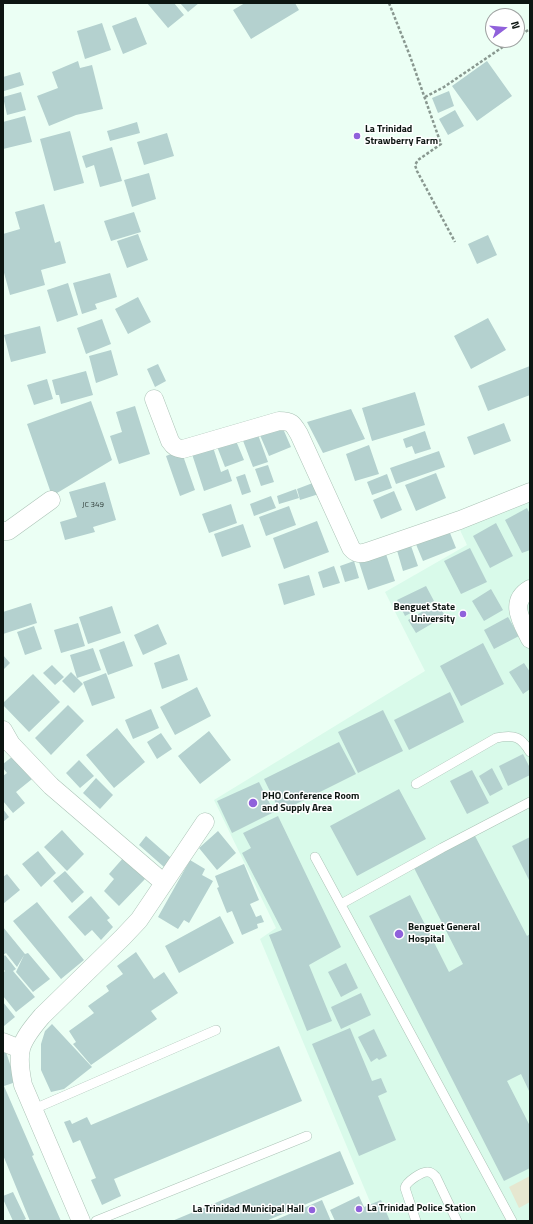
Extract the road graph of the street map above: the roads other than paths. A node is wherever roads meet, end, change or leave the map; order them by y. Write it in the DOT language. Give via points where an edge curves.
graph roads {
  1 [pos="154,399"];
  2 [pos="530,492"];
  3 [pos="51,500"];
  4 [pos="5,528"];
  5 [pos="530,589"];
  6 [pos="530,639"];
  7 [pos="3,730"];
  8 [pos="530,752"];
  9 [pos="416,784"];
  10 [pos="530,802"];
  11 [pos="205,822"];
  12 [pos="315,857"];
  13 [pos="164,883"];
  14 [pos="341,904"];
  15 [pos="216,1030"];
  16 [pos="3,1042"];
  17 [pos="20,1049"];
  18 [pos="34,1109"];
  19 [pos="307,1136"];
  20 [pos="81,1221"];
  21 [pos="96,1221"];
  22 [pos="416,1221"];
  23 [pos="456,1221"];
  24 [pos="512,1221"];
  1 -- 2 [label="street" via="170,441 177,448 183,449 279,421 293,424 351,548 360,554 460,520"];
  3 -- 4 [label="street"];
  5 -- 6 [label="street" via="518,601 518,610"];
  7 -- 13 [label="street" via="11,744 51,786"];
  8 -- 9 [label="lane" via="523,741 516,738 496,738"];
  10 -- 14 [label="lane"];
  11 -- 13 [label="street"];
  12 -- 14 [label="lane"];
  13 -- 17 [label="street" via="139,920 42,1016"];
  14 -- 24 [label="lane"];
  15 -- 18 [label="lane"];
  16 -- 17 [label="street"];
  17 -- 18 [label="street" via="23,1085"];
  18 -- 20 [label="street"];
  19 -- 21 [label="lane"];
  22 -- 23 [label="lane" via="405,1188 409,1181 425,1172 432,1173 436,1178"];
}
